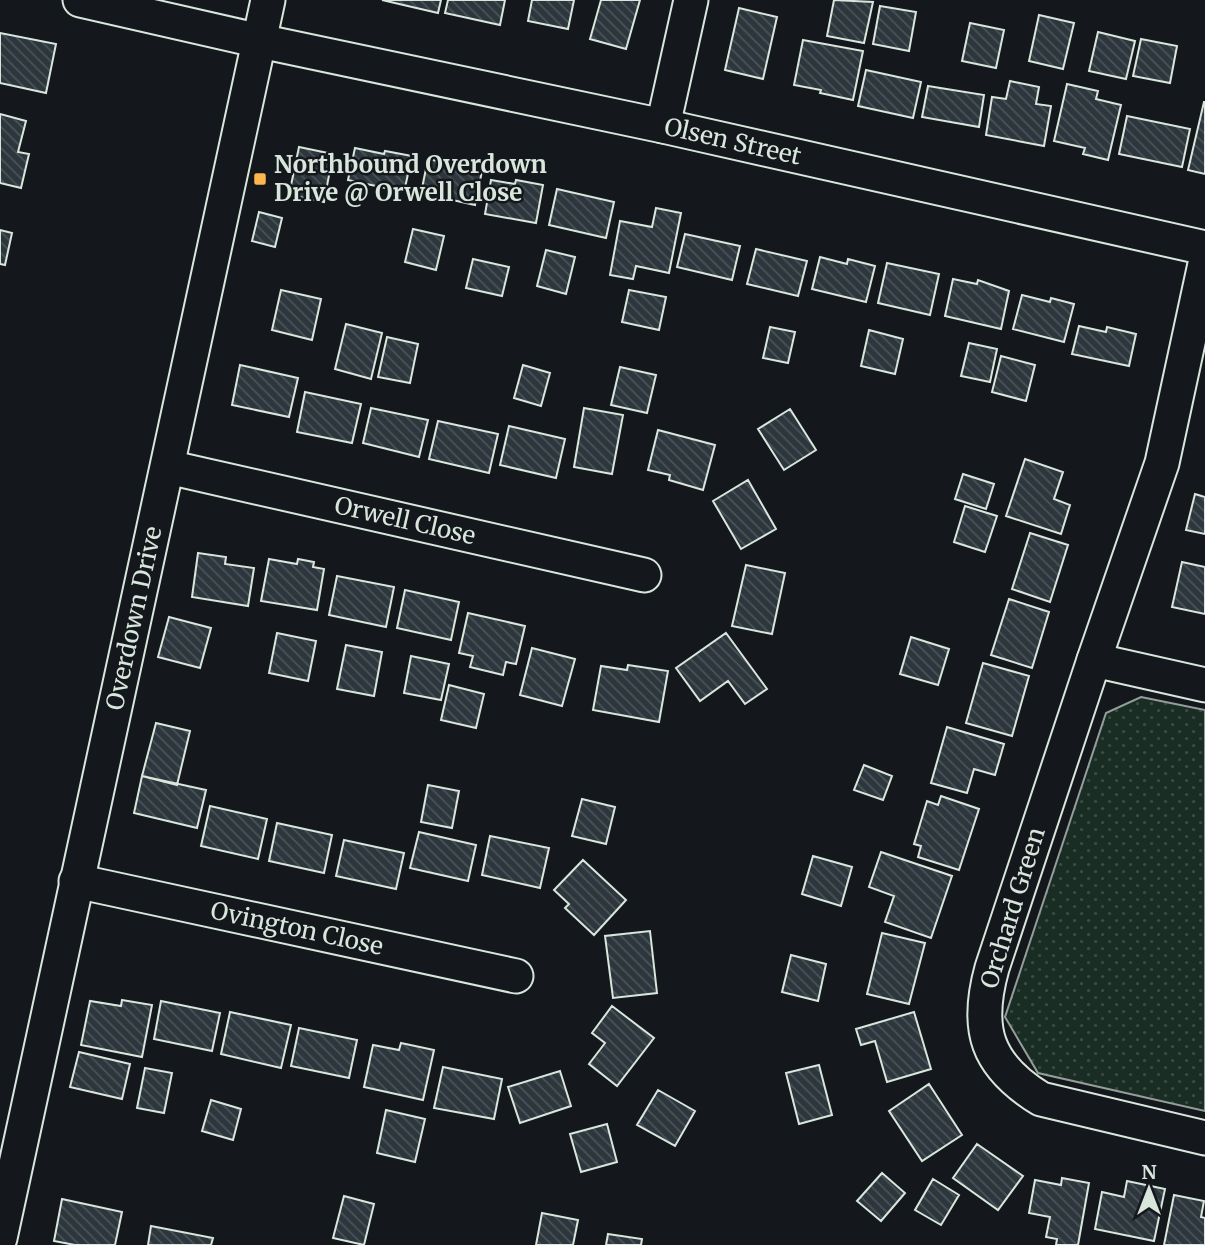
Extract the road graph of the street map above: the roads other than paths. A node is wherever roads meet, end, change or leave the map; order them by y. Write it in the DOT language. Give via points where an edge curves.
graph roads {
  1 [pos="80,0"];
  2 [pos="268,0"];
  3 [pos="691,0"];
  4 [pos="260,41"];
  5 [pos="663,126"];
  6 [pos="1205,248"];
  7 [pos="1205,264"];
  8 [pos="168,467"];
  9 [pos="644,575"];
  10 [pos="1094,660"];
  11 [pos="1205,685"];
  12 [pos="76,881"];
  13 [pos="516,976"];
  14 [pos="1205,1138"];
  15 [pos="0,1238"];
  1 -- 4 [label="street, Olsen Street"];
  2 -- 4 [label="street, Overdown Drive"];
  3 -- 5 [label="street"];
  4 -- 5 [label="street, Olsen Street"];
  4 -- 8 [label="street, Overdown Drive"];
  5 -- 6 [label="street, Olsen Street"];
  7 -- 10 [label="street, Orchard Green" via="1162,463"];
  8 -- 9 [label="street, Orwell Close"];
  8 -- 12 [label="street, Overdown Drive"];
  10 -- 11 [label="street"];
  10 -- 14 [label="street, Orchard Green" via="987,986 987,1037 1006,1072 1041,1100"];
  12 -- 13 [label="street, Ovington Close"];
  12 -- 15 [label="street, Overdown Drive"];
}
